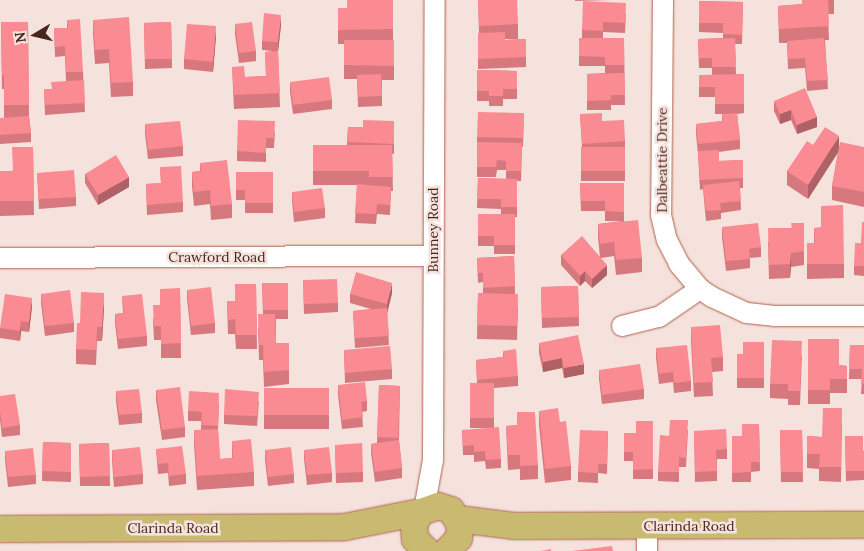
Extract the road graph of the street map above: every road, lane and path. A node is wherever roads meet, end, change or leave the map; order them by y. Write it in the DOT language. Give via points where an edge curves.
graph roads {
  1 [pos="435,0"];
  2 [pos="663,0"];
  3 [pos="433,256"];
  4 [pos="0,258"];
  5 [pos="700,289"];
  6 [pos="864,316"];
  7 [pos="622,326"];
  8 [pos="864,525"];
  9 [pos="0,529"];
  10 [pos="438,536"];
  11 [pos="647,538"];
  1 -- 3 [label="street, Bunney Road"];
  2 -- 5 [label="street, Dalbeattie Drive" via="662,215 672,252"];
  3 -- 4 [label="street, Crawford Road"];
  3 -- 10 [label="street, Bunney Road" via="433,460"];
  5 -- 6 [label="street, Dalbeattie Drive" via="728,306 762,316"];
  5 -- 7 [label="street" via="659,317"];
  8 -- 11 [label="main road, Clarinda Road"];
  9 -- 10 [label="main road, Clarinda Road" via="345,527 391,536"];
  10 -- 11 [label="main road, Clarinda Road" via="514,526"];
}
